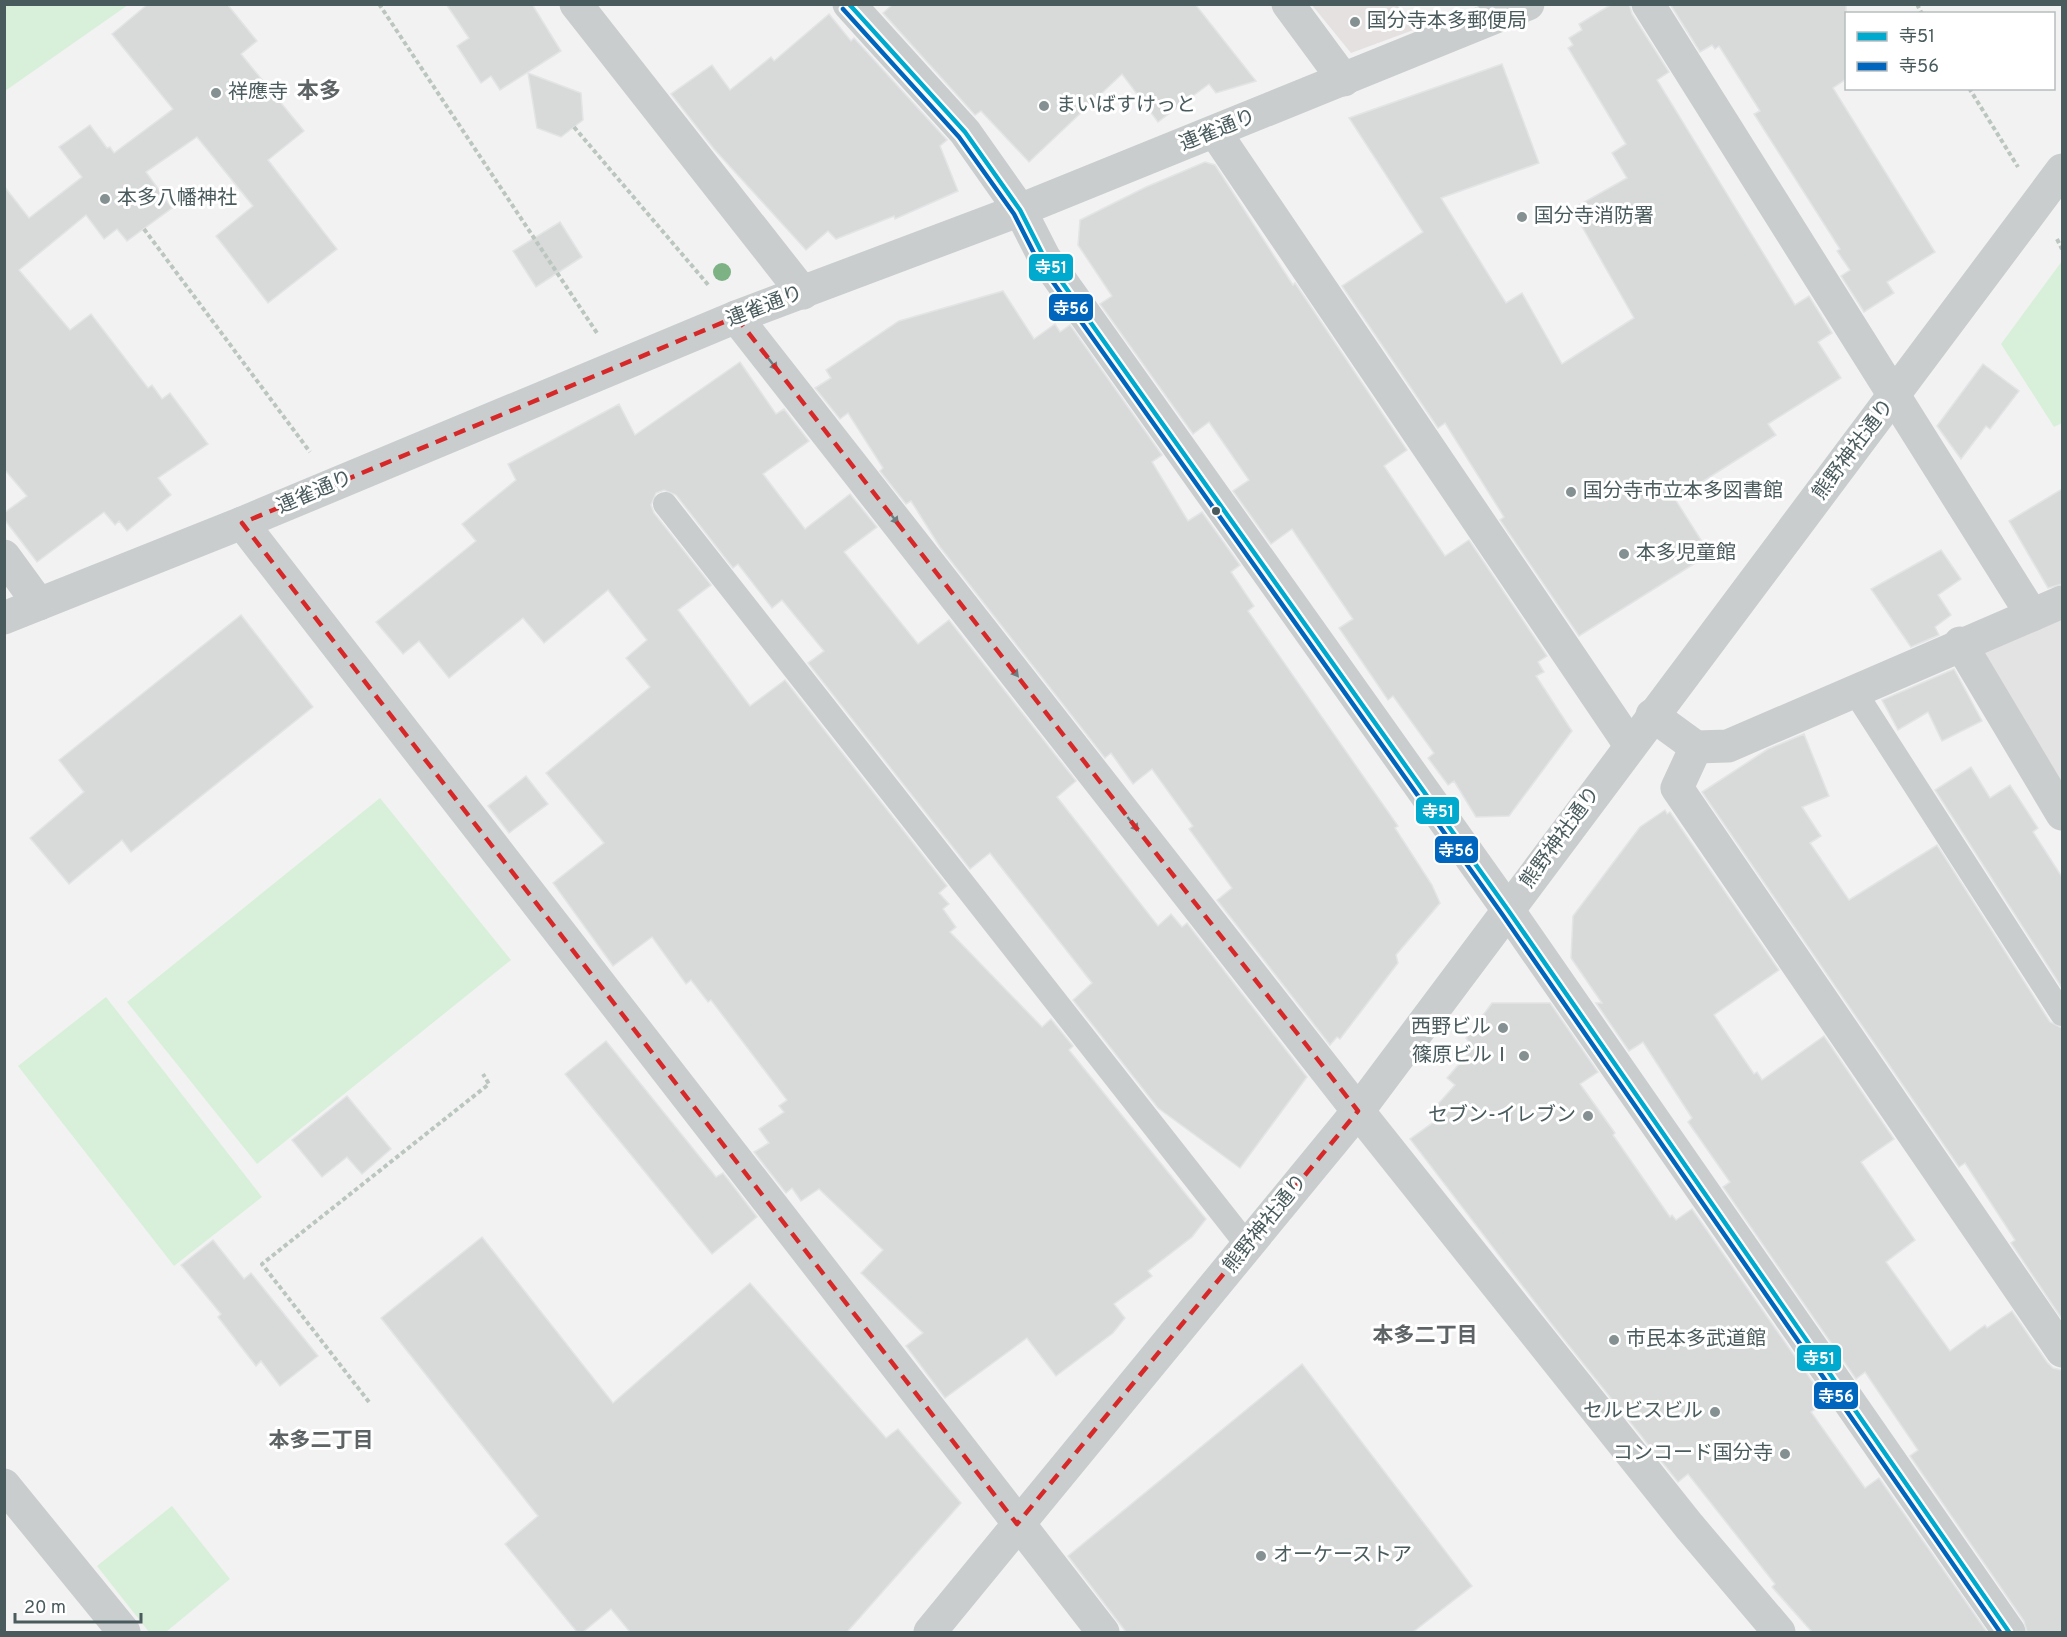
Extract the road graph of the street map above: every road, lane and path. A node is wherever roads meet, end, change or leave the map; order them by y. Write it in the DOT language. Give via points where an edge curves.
graph roads {
  1 [pos="379,4"];
  2 [pos="576,4"];
  3 [pos="849,4"];
  4 [pos="1288,4"];
  5 [pos="1528,4"];
  6 [pos="1648,4"];
  7 [pos="1344,80"];
  8 [pos="1970,90"];
  9 [pos="574,127"];
  10 [pos="1215,132"];
  11 [pos="2062,170"];
  12 [pos="2038,203"];
  13 [pos="1020,210"];
  14 [pos="144,229"];
  15 [pos="711,288"];
  16 [pos="803,293"];
  17 [pos="736,317"];
  18 [pos="602,341"];
  19 [pos="1895,396"];
  20 [pos="316,460"];
  21 [pos="665,504"];
  22 [pos="242,523"];
  23 [pos="4,556"];
  24 [pos="2062,602"];
  25 [pos="39,604"];
  26 [pos="2032,615"];
  27 [pos="4,618"];
  28 [pos="1960,643"];
  29 [pos="1853,689"];
  30 [pos="1652,715"];
  31 [pos="1630,745"];
  32 [pos="1696,747"];
  33 [pos="2062,814"];
  34 [pos="1508,910"];
  35 [pos="2062,1014"];
  36 [pos="483,1074"];
  37 [pos="1358,1111"];
  38 [pos="1248,1246"];
  39 [pos="2062,1351"];
  40 [pos="369,1402"];
  41 [pos="4,1485"];
  42 [pos="1017,1524"];
  43 [pos="124,1632"];
  44 [pos="930,1632"];
  45 [pos="1103,1632"];
  46 [pos="1779,1632"];
  47 [pos="2009,1632"];
  1 -- 18 [label="path"];
  2 -- 16 [label="street"];
  3 -- 13 [label="street" via="965,132"];
  4 -- 7 [label="street"];
  5 -- 7 [label="main road, 連雀通り"];
  6 -- 19 [label="street"];
  7 -- 10 [label="main road, 連雀通り"];
  8 -- 12 [label="path"];
  9 -- 15 [label="path"];
  10 -- 13 [label="main road, 連雀通り"];
  10 -- 31 [label="street"];
  11 -- 12 [label="main road, 熊野神社通り"];
  12 -- 19 [label="main road, 熊野神社通り"];
  13 -- 16 [label="main road, 連雀通り"];
  13 -- 34 [label="street" via="1044,257"];
  14 -- 20 [label="path"];
  16 -- 17 [label="main road, 連雀通り"];
  17 -- 22 [label="main road, 連雀通り"];
  17 -- 37 [label="street, one-way"];
  19 -- 26 [label="street"];
  19 -- 30 [label="main road, 熊野神社通り"];
  21 -- 38 [label="lane"];
  22 -- 25 [label="main road, 連雀通り"];
  22 -- 42 [label="street"];
  23 -- 25 [label="street"];
  24 -- 26 [label="street"];
  25 -- 27 [label="main road, 連雀通り"];
  26 -- 28 [label="street"];
  28 -- 29 [label="street"];
  28 -- 33 [label="street"];
  29 -- 32 [label="street" via="1728,746"];
  29 -- 35 [label="lane"];
  30 -- 31 [label="main road, 熊野神社通り"];
  30 -- 32 [label="street"];
  31 -- 34 [label="main road, 熊野神社通り"];
  32 -- 39 [label="street" via="1677,788"];
  34 -- 37 [label="main road, 熊野神社通り"];
  34 -- 47 [label="street"];
  36 -- 40 [label="path" via="489,1084 262,1264"];
  37 -- 38 [label="main road, 熊野神社通り"];
  37 -- 46 [label="street" via="1689,1526"];
  38 -- 42 [label="main road, 熊野神社通り"];
  41 -- 43 [label="street"];
  42 -- 44 [label="main road, 熊野神社通り"];
  42 -- 45 [label="street"];
}
